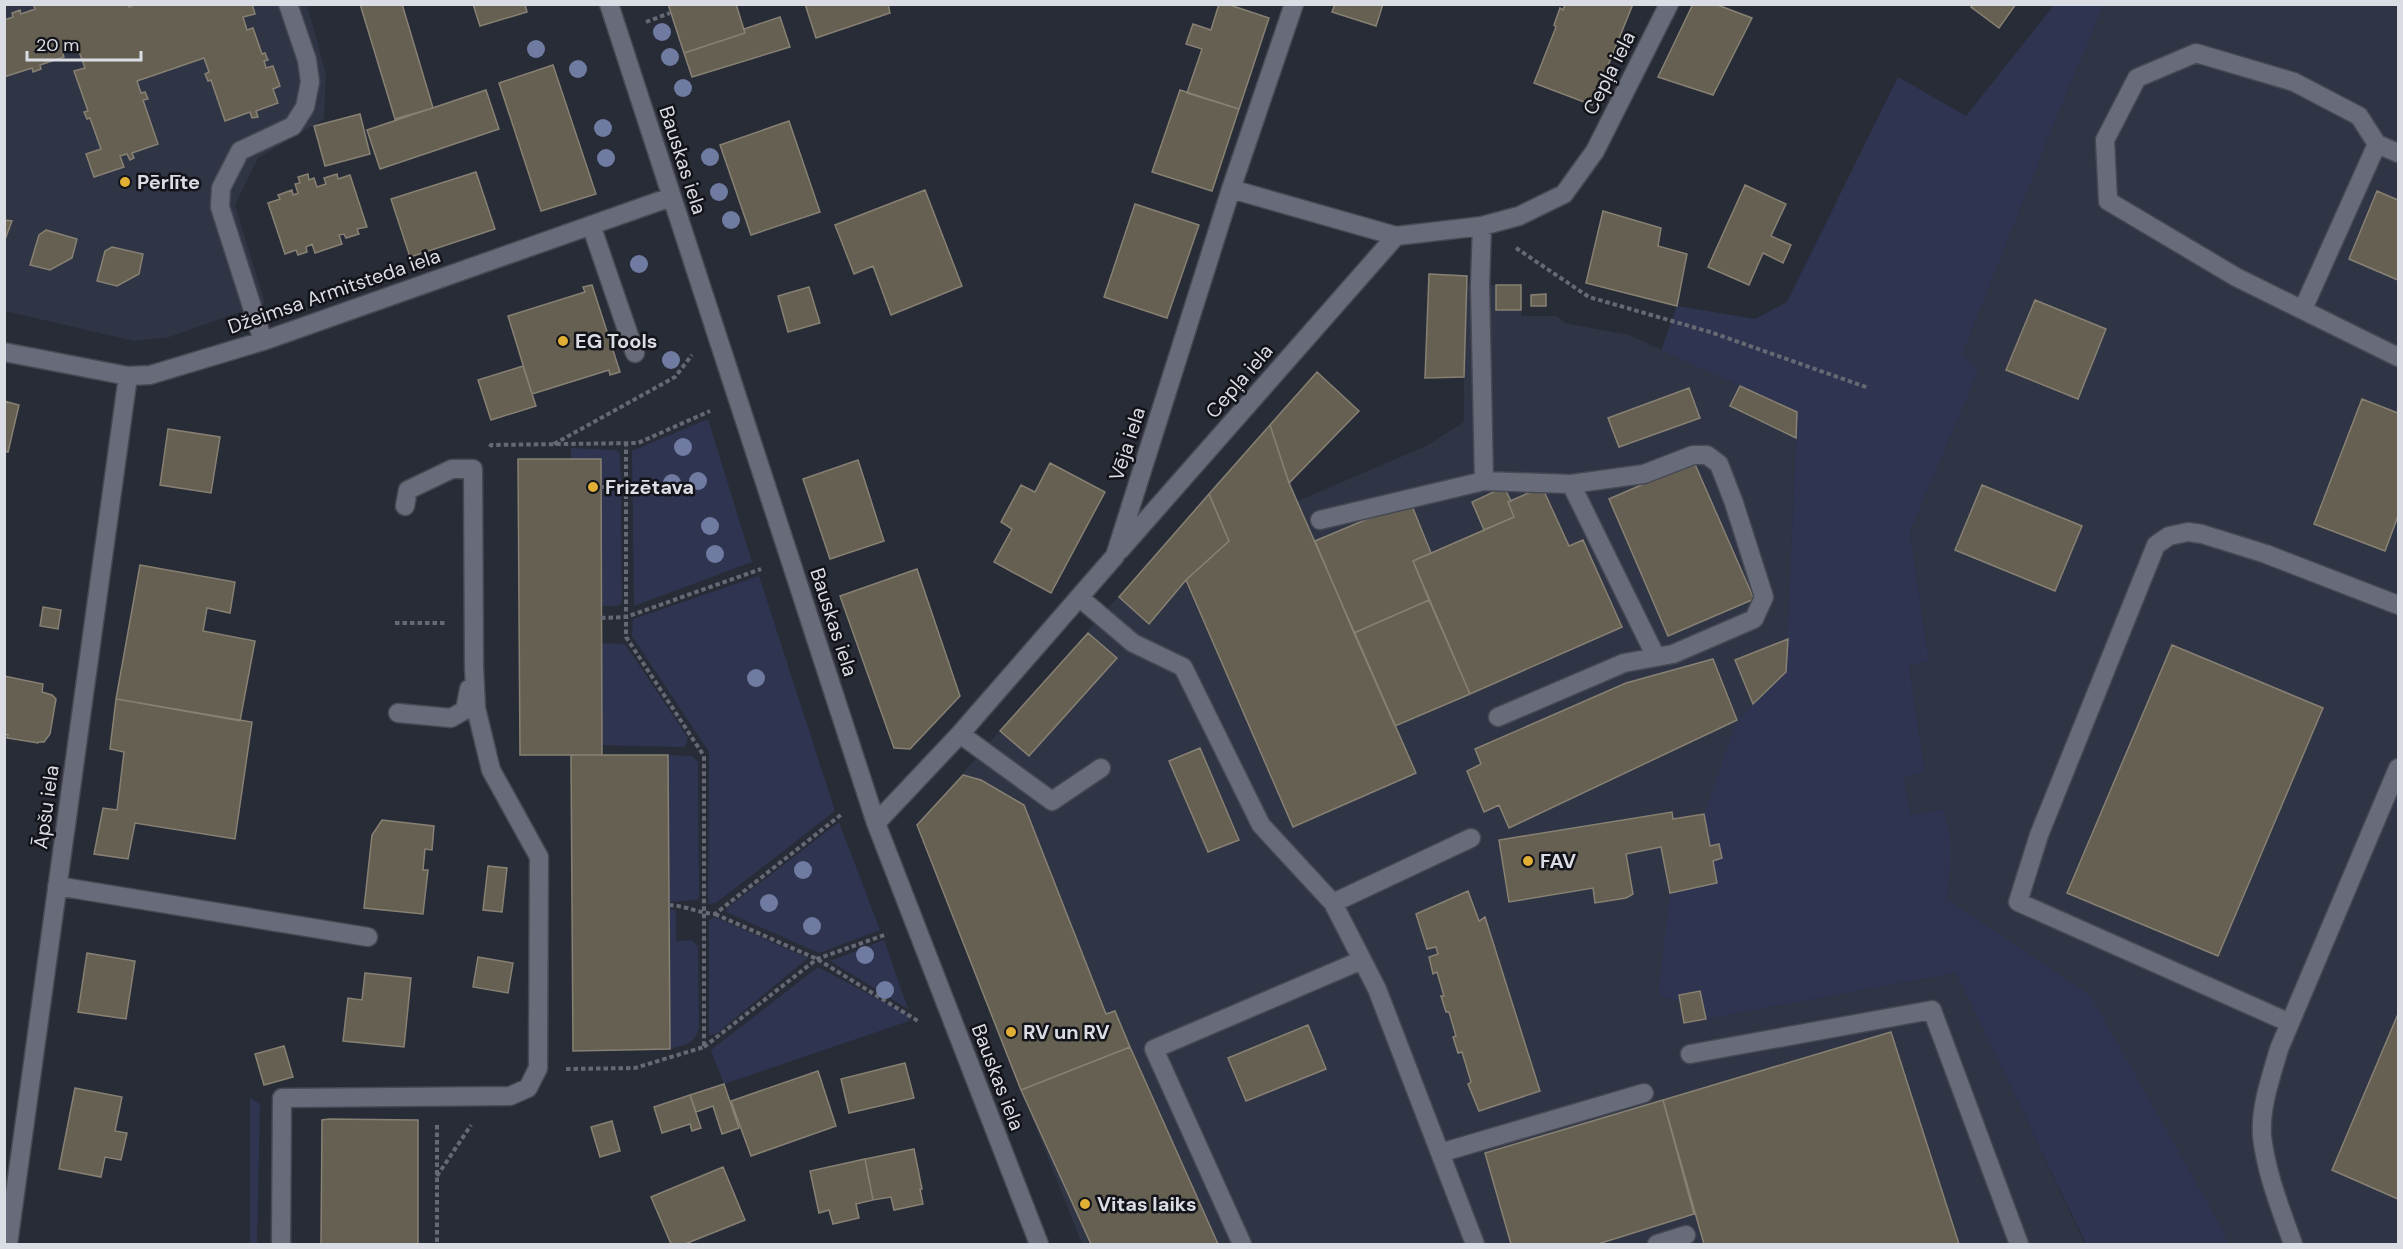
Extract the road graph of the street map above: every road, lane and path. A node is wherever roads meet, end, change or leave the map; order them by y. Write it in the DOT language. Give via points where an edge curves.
graph roads {
  1 [pos="288,4"];
  2 [pos="609,4"];
  3 [pos="1294,4"];
  4 [pos="1669,4"];
  5 [pos="670,13"];
  6 [pos="644,23"];
  7 [pos="2377,144"];
  8 [pos="2398,153"];
  9 [pos="1231,189"];
  10 [pos="672,197"];
  11 [pos="591,225"];
  12 [pos="1482,226"];
  13 [pos="1396,236"];
  14 [pos="2303,309"];
  15 [pos="263,341"];
  16 [pos="4,352"];
  17 [pos="634,353"];
  18 [pos="693,353"];
  19 [pos="2398,357"];
  20 [pos="128,376"];
  21 [pos="1869,388"];
  22 [pos="710,411"];
  23 [pos="626,444"];
  24 [pos="553,445"];
  25 [pos="473,469"];
  26 [pos="1484,482"];
  27 [pos="1571,484"];
  28 [pos="601,487"];
  29 [pos="626,487"];
  30 [pos="405,506"];
  31 [pos="1320,520"];
  32 [pos="1115,556"];
  33 [pos="761,569"];
  34 [pos="1080,598"];
  35 [pos="2398,605"];
  36 [pos="626,617"];
  37 [pos="602,618"];
  38 [pos="1656,657"];
  39 [pos="474,667"];
  40 [pos="398,714"];
  41 [pos="1498,717"];
  42 [pos="960,734"];
  43 [pos="1101,768"];
  44 [pos="2398,768"];
  45 [pos="842,814"];
  46 [pos="876,823"];
  47 [pos="1471,838"];
  48 [pos="57,886"];
  49 [pos="1333,903"];
  50 [pos="669,905"];
  51 [pos="703,913"];
  52 [pos="715,914"];
  53 [pos="886,934"];
  54 [pos="368,937"];
  55 [pos="817,959"];
  56 [pos="1362,960"];
  57 [pos="918,1021"];
  58 [pos="2290,1023"];
  59 [pos="704,1047"];
  60 [pos="1690,1054"];
  61 [pos="538,1068"];
  62 [pos="1644,1093"];
  63 [pos="436,1096"];
  64 [pos="491,1096"];
  65 [pos="1440,1153"];
  66 [pos="436,1176"];
  67 [pos="1686,1236"];
  68 [pos="8,1245"];
  69 [pos="280,1245"];
  70 [pos="437,1245"];
  71 [pos="1039,1245"];
  72 [pos="1242,1245"];
  73 [pos="1475,1245"];
  74 [pos="1657,1245"];
  75 [pos="2019,1245"];
  76 [pos="2293,1245"];
  1 -- 15 [label="street" via="307,60 310,82 305,107 293,126 240,151 221,188 220,207"];
  2 -- 10 [label="street, Bauskas iela"];
  3 -- 9 [label="street, Vēja iela"];
  4 -- 12 [label="street, Cepļa iela" via="1595,151 1564,194 1519,216"];
  5 -- 6 [label="path"];
  7 -- 8 [label="street"];
  7 -- 14 [label="street"];
  7 -- 14 [label="street" via="2359,116 2294,82 2196,52 2138,78 2105,140 2108,201 2236,277"];
  9 -- 13 [label="street, Cepļa iela"];
  9 -- 32 [label="street, Vēja iela"];
  10 -- 11 [label="street, Džeimsa Armitsteda iela"];
  10 -- 46 [label="street, Bauskas iela"];
  11 -- 15 [label="street, Džeimsa Armitsteda iela"];
  11 -- 17 [label="street"];
  12 -- 13 [label="street, Cepļa iela"];
  12 -- 21 [label="path" via="1589,297 1710,332"];
  12 -- 26 [label="street"];
  13 -- 32 [label="street, Cepļa iela"];
  14 -- 19 [label="street"];
  15 -- 20 [label="street, Džeimsa Armitsteda iela" via="150,375"];
  16 -- 20 [label="street, Džeimsa Armitsteda iela"];
  18 -- 24 [label="path" via="675,377"];
  20 -- 48 [label="street, Āpšu iela"];
  22 -- 23 [label="path" via="638,443"];
  23 -- 24 [label="path"];
  23 -- 29 [label="path"];
  24 -- 25 [label="path" via="491,445"];
  25 -- 30 [label="street" via="452,469 408,490"];
  25 -- 39 [label="street"];
  26 -- 27 [label="street"];
  26 -- 31 [label="street"];
  27 -- 38 [label="street"];
  27 -- 38 [label="street" via="1644,474 1693,455 1707,455 1719,464 1764,597 1754,619 1673,654"];
  28 -- 29 [label="path"];
  29 -- 36 [label="path"];
  32 -- 34 [label="street, Vēja iela"];
  33 -- 36 [label="path"];
  34 -- 42 [label="street, Vēja iela"];
  34 -- 49 [label="street" via="1133,643 1183,667 1261,825"];
  35 -- 58 [label="street" via="2202,534 2169,536 2156,545 2039,835 2018,902"];
  36 -- 37 [label="path"];
  36 -- 51 [label="path" via="626,637 704,756"];
  38 -- 41 [label="street" via="1624,663"];
  39 -- 40 [label="street" via="465,710 450,718"];
  39 -- 61 [label="street" via="476,708 491,770 539,857"];
  42 -- 43 [label="street" via="1052,801"];
  42 -- 46 [label="street, Vēja iela"];
  44 -- 58 [label="street"];
  45 -- 52 [label="path"];
  46 -- 71 [label="street, Bauskas iela"];
  47 -- 49 [label="street"];
  48 -- 54 [label="street"];
  48 -- 68 [label="street, Āpšu iela"];
  49 -- 56 [label="street"];
  50 -- 51 [label="path" via="687,906"];
  51 -- 52 [label="path"];
  51 -- 59 [label="path"];
  52 -- 55 [label="path"];
  53 -- 55 [label="path"];
  55 -- 57 [label="path"];
  55 -- 59 [label="path"];
  56 -- 65 [label="street" via="1377,989"];
  56 -- 72 [label="street" via="1154,1049"];
  58 -- 76 [label="street" via="2266,1093 2262,1135 2272,1182"];
  59 -- 61 [label="path" via="635,1068"];
  60 -- 75 [label="street" via="1932,1010"];
  61 -- 64 [label="street" via="528,1088 510,1096"];
  62 -- 65 [label="street"];
  63 -- 64 [label="street"];
  63 -- 66 [label="path"];
  63 -- 69 [label="street" via="282,1098"];
  64 -- 66 [label="path"];
  65 -- 73 [label="street"];
  66 -- 70 [label="path"];
  67 -- 74 [label="street"];
}
